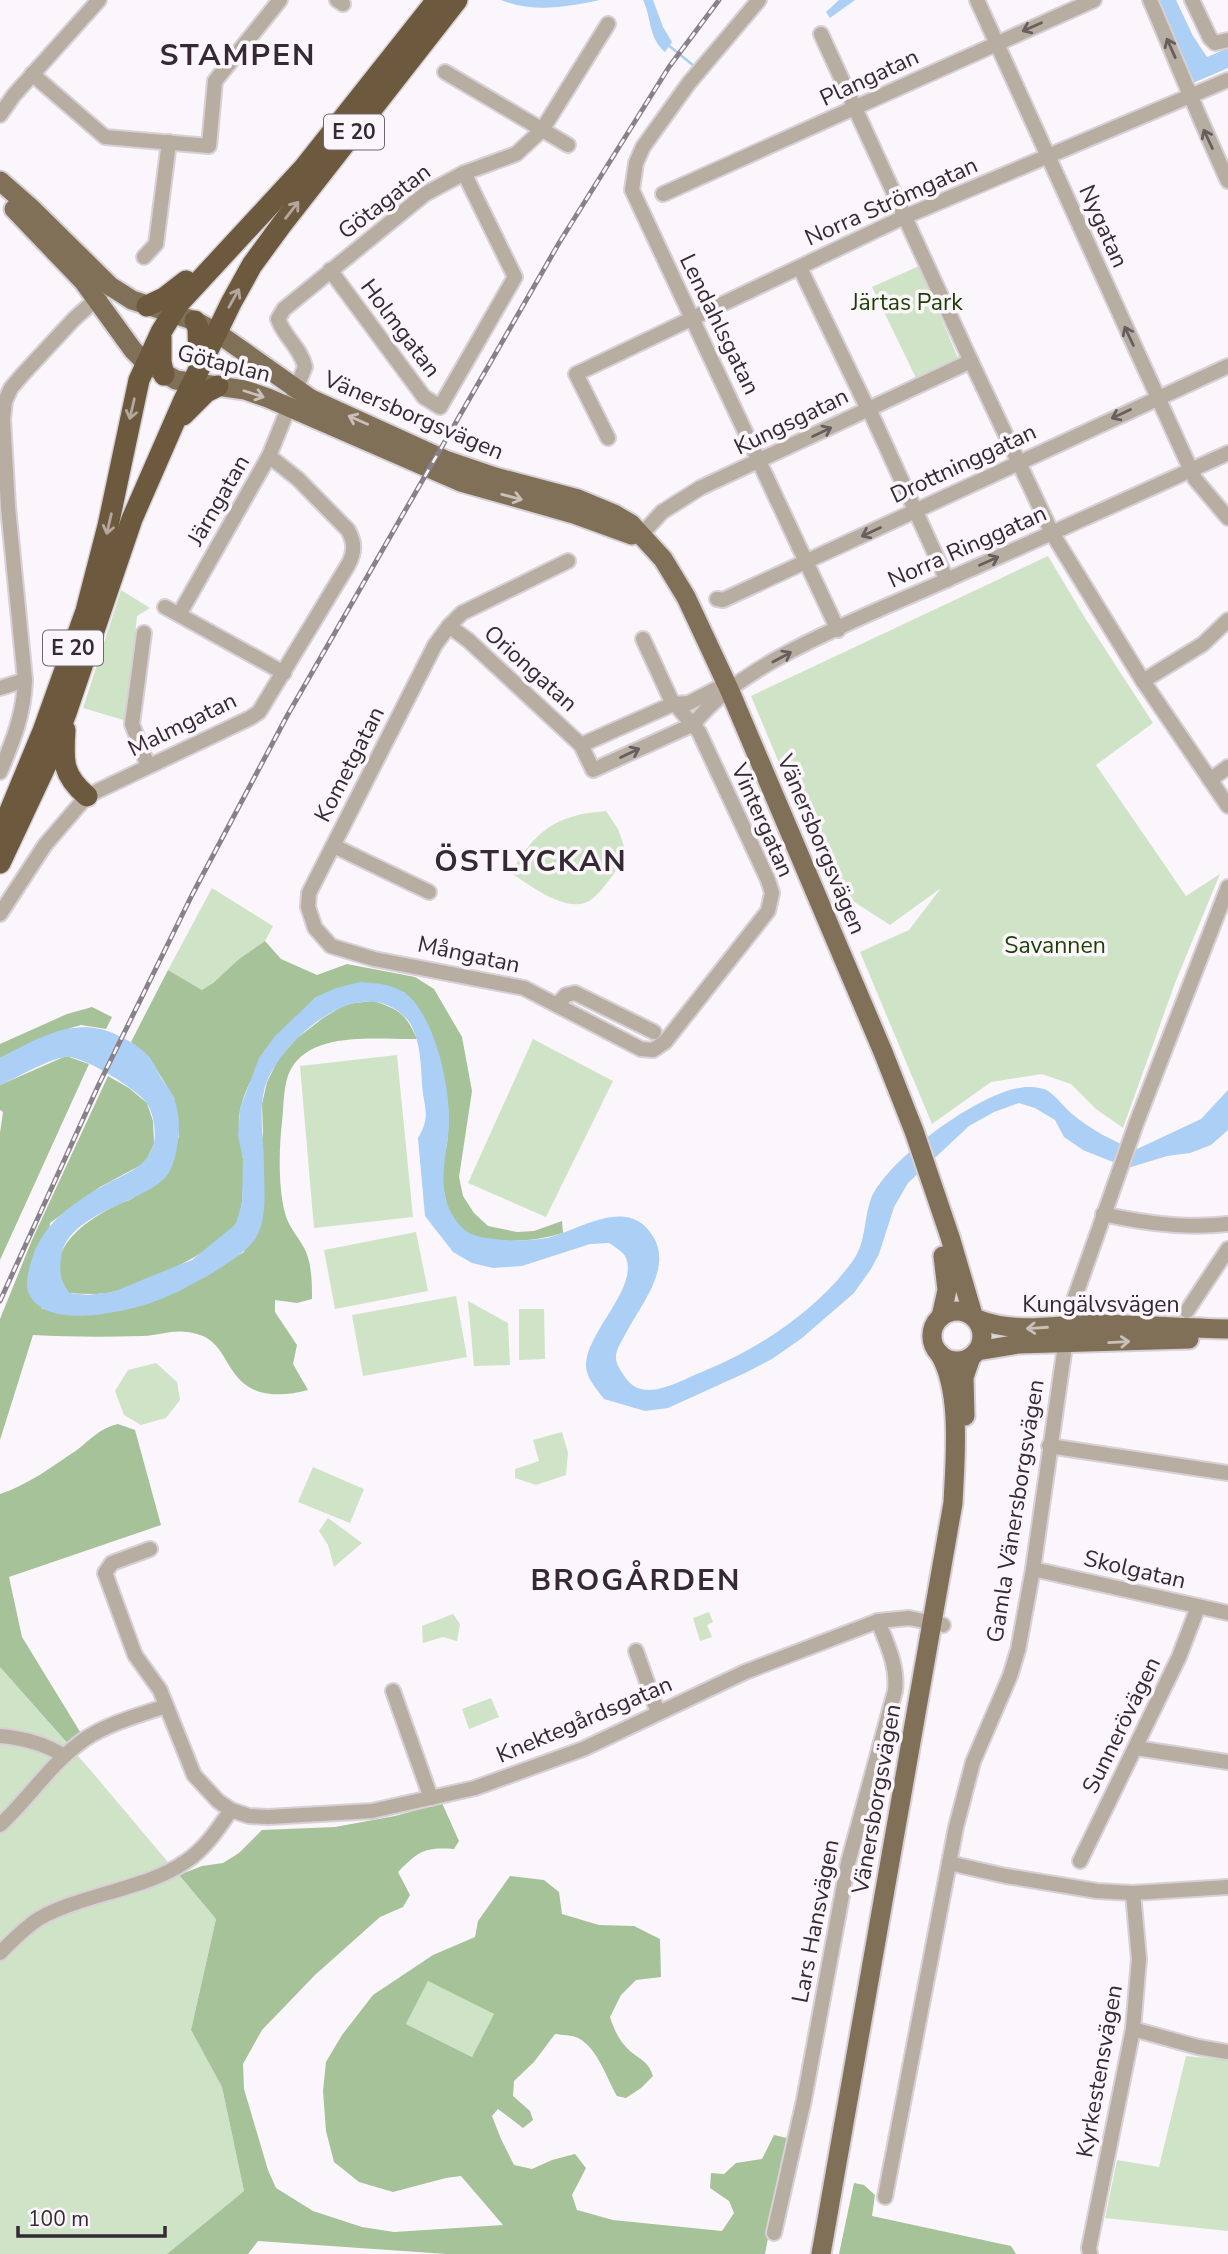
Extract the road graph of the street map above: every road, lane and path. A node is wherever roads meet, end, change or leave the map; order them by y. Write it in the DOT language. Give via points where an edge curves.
graph roads {
  1 [pos="99,0"];
  2 [pos="280,0"];
  3 [pos="437,0"];
  4 [pos="457,0"];
  5 [pos="759,0"];
  6 [pos="977,0"];
  7 [pos="1094,0"];
  8 [pos="1150,0"];
  9 [pos="1192,0"];
  10 [pos="608,24"];
  11 [pos="821,34"];
  12 [pos="1222,42"];
  13 [pos="996,43"];
  14 [pos="445,72"];
  15 [pos="32,74"];
  16 [pos="1228,80"];
  17 [pos="1190,96"];
  18 [pos="7,97"];
  19 [pos="855,109"];
  20 [pos="0,116"];
  21 [pos="542,130"];
  22 [pos="169,142"];
  23 [pos="568,145"];
  24 [pos="1048,157"];
  25 [pos="0,164"];
  26 [pos="464,173"];
  27 [pos="0,181"];
  28 [pos="1228,181"];
  29 [pos="663,194"];
  30 [pos="0,196"];
  31 [pos="32,209"];
  32 [pos="904,217"];
  33 [pos="144,257"];
  34 [pos="800,268"];
  35 [pos="330,270"];
  36 [pos="207,271"];
  37 [pos="104,292"];
  38 [pos="147,306"];
  39 [pos="692,318"];
  40 [pos="195,321"];
  41 [pos="167,323"];
  42 [pos="216,332"];
  43 [pos="971,361"];
  44 [pos="145,362"];
  45 [pos="1228,366"];
  46 [pos="164,374"];
  47 [pos="196,376"];
  48 [pos="218,386"];
  49 [pos="1157,397"];
  50 [pos="292,398"];
  51 [pos="869,409"];
  52 [pos="2,420"];
  53 [pos="174,424"];
  54 [pos="608,438"];
  55 [pos="1228,453"];
  56 [pos="269,456"];
  57 [pos="760,462"];
  58 [pos="1018,462"];
  59 [pos="1191,470"];
  60 [pos="915,511"];
  61 [pos="1228,519"];
  62 [pos="1052,533"];
  63 [pos="641,535"];
  64 [pos="568,561"];
  65 [pos="806,562"];
  66 [pos="947,580"];
  67 [pos="717,599"];
  68 [pos="165,607"];
  69 [pos="180,613"];
  70 [pos="1228,620"];
  71 [pos="449,626"];
  72 [pos="838,629"];
  73 [pos="144,633"];
  74 [pos="643,639"];
  75 [pos="284,673"];
  76 [pos="24,680"];
  77 [pos="1143,681"];
  78 [pos="0,688"];
  79 [pos="729,689"];
  80 [pos="674,704"];
  81 [pos="66,713"];
  82 [pos="694,723"];
  83 [pos="581,745"];
  84 [pos="148,766"];
  85 [pos="1228,768"];
  86 [pos="0,772"];
  87 [pos="1210,780"];
  88 [pos="79,790"];
  89 [pos="1228,806"];
  90 [pos="8,833"];
  91 [pos="336,847"];
  92 [pos="0,863"];
  93 [pos="1228,887"];
  94 [pos="429,892"];
  95 [pos="0,914"];
  96 [pos="314,928"];
  97 [pos="557,1005"];
  98 [pos="654,1032"];
  99 [pos="653,1050"];
  100 [pos="931,1186"];
  101 [pos="1104,1214"];
  102 [pos="1226,1224"];
  103 [pos="1228,1242"];
  104 [pos="1228,1249"];
  105 [pos="1187,1311"];
  106 [pos="940,1317"];
  107 [pos="975,1317"];
  108 [pos="1228,1329"];
  109 [pos="1066,1335"];
  110 [pos="1228,1338"];
  111 [pos="939,1353"];
  112 [pos="974,1354"];
  113 [pos="1049,1446"];
  114 [pos="1228,1473"];
  115 [pos="150,1549"];
  116 [pos="1033,1569"];
  117 [pos="1198,1607"];
  118 [pos="1228,1613"];
  119 [pos="878,1621"];
  120 [pos="938,1624"];
  121 [pos="636,1651"];
  122 [pos="393,1690"];
  123 [pos="166,1706"];
  124 [pos="658,1713"];
  125 [pos="0,1736"];
  126 [pos="1136,1748"];
  127 [pos="64,1756"];
  128 [pos="1228,1762"];
  129 [pos="431,1798"];
  130 [pos="232,1810"];
  131 [pos="0,1825"];
  132 [pos="1080,1861"];
  133 [pos="949,1863"];
  134 [pos="1228,1886"];
  135 [pos="1133,1894"];
  136 [pos="0,1953"];
  137 [pos="1133,2029"];
  138 [pos="1228,2052"];
  139 [pos="885,2197"];
  140 [pos="774,2232"];
  141 [pos="822,2254"];
  142 [pos="1090,2254"];
  1 -- 15 [label="street"];
  2 -- 22 [label="street" via="215,81 209,146"];
  3 -- 36 [label="highway, E 20" via="303,169"];
  42 -- 4 [label="highway, E 20, one-way" via="282,224"];
  5 -- 39 [label="street, Lendahlsgatan" via="689,83 636,163 632,190 636,204"];
  6 -- 13 [label="street, Nygatan"];
  7 -- 13 [label="street, Plangatan, one-way"];
  17 -- 8 [label="street, one-way"];
  9 -- 12 [label="street" via="1210,38"];
  10 -- 21 [label="street, Götagatan"];
  11 -- 19 [label="street"];
  13 -- 19 [label="street, Plangatan"];
  13 -- 24 [label="street, Nygatan"];
  14 -- 21 [label="street"];
  15 -- 18 [label="street"];
  15 -- 22 [label="street" via="105,137"];
  16 -- 17 [label="street, Norra Strömgatan"];
  17 -- 24 [label="street, Norra Strömgatan"];
  28 -- 17 [label="street, one-way"];
  18 -- 20 [label="street"];
  19 -- 29 [label="street, Plangatan"];
  19 -- 32 [label="street"];
  21 -- 23 [label="street"];
  21 -- 26 [label="street, Götagatan" via="516,154"];
  22 -- 33 [label="street" via="156,244"];
  24 -- 32 [label="street, Norra Strömgatan"];
  49 -- 24 [label="street, Nygatan, one-way"];
  25 -- 31 [label="main road"];
  26 -- 35 [label="street, Götagatan" via="425,194"];
  26 -- 35 [label="street, Holmgatan" via="515,277 440,407 424,397"];
  27 -- 31 [label="main road"];
  30 -- 37 [label="main road"];
  31 -- 37 [label="main road"];
  32 -- 34 [label="street, Norra Strömgatan"];
  32 -- 43 [label="street"];
  34 -- 39 [label="street, Norra Strömgatan"];
  34 -- 51 [label="street"];
  35 -- 50 [label="street, Götagatan" via="278,319 305,367"];
  36 -- 38 [label="highway"];
  36 -- 41 [label="highway, E 20"];
  37 -- 38 [label="main road, Götaplan"];
  37 -- 44 [label="main road, Götaplan" via="133,350"];
  37 -- 52 [label="street" via="11,388"];
  38 -- 41 [label="main road, Götaplan"];
  39 -- 54 [label="street, Norra Strömgatan" via="576,374"];
  39 -- 57 [label="street, Lendahlsgatan"];
  40 -- 41 [label="main road, Götaplan"];
  40 -- 42 [label="main road, Götaplan"];
  40 -- 47 [label="highway"];
  41 -- 44 [label="highway, E 20"];
  41 -- 46 [label="highway" via="161,362"];
  42 -- 47 [label="highway, E 20"];
  42 -- 50 [label="main road, Vänersborgsvägen"];
  43 -- 51 [label="street, Kungsgatan"];
  43 -- 58 [label="street"];
  44 -- 46 [label="main road, Götaplan"];
  44 -- 90 [label="highway, E 20, one-way" via="86,611"];
  45 -- 49 [label="street, Drottninggatan"];
  46 -- 47 [label="main road, Götaplan"];
  47 -- 48 [label="main road, Götaplan"];
  47 -- 53 [label="highway, E 20"];
  48 -- 50 [label="main road, Götaplan, one-way"];
  48 -- 53 [label="highway"];
  49 -- 58 [label="street, Drottninggatan, one-way"];
  49 -- 59 [label="street, Nygatan"];
  50 -- 56 [label="street, Järngatan"];
  50 -- 63 [label="main road, Vänersborgsvägen" via="311,399 456,464 578,499 631,524"];
  57 -- 51 [label="street, Kungsgatan, one-way"];
  51 -- 60 [label="street"];
  52 -- 76 [label="street"];
  53 -- 81 [label="highway, E 20" via="132,519"];
  55 -- 59 [label="street, Norra Ringgatan"];
  56 -- 69 [label="street, Järngatan"];
  56 -- 75 [label="street, Malmgatan" via="341,522 354,549"];
  57 -- 63 [label="street, Kungsgatan" via="680,499"];
  57 -- 65 [label="street, Lendahlsgatan"];
  58 -- 60 [label="street, Drottninggatan"];
  58 -- 62 [label="street"];
  59 -- 61 [label="street, Nygatan" via="1200,488"];
  59 -- 62 [label="street, Norra Ringgatan"];
  60 -- 65 [label="street, Drottninggatan, one-way"];
  60 -- 66 [label="street"];
  66 -- 62 [label="street, Norra Ringgatan, one-way"];
  62 -- 77 [label="street"];
  63 -- 79 [label="main road, Vänersborgsvägen" via="671,569"];
  64 -- 71 [label="street" via="462,613"];
  65 -- 67 [label="street, Drottninggatan"];
  65 -- 72 [label="street, Lendahlsgatan"];
  66 -- 72 [label="street, Norra Ringgatan"];
  68 -- 69 [label="street"];
  69 -- 75 [label="street"];
  70 -- 77 [label="street" via="1203,644"];
  71 -- 83 [label="street, Oriongatan"];
  71 -- 96 [label="street, Kometgatan" via="435,645 309,893"];
  79 -- 72 [label="street, Norra Ringgatan, one-way"];
  73 -- 84 [label="street" via="132,724"];
  74 -- 80 [label="street"];
  75 -- 84 [label="street, Malmgatan" via="264,706 250,718"];
  76 -- 78 [label="street"];
  76 -- 86 [label="street" via="20,723"];
  77 -- 87 [label="street"];
  79 -- 80 [label="street, Oriongatan"];
  79 -- 82 [label="street, Oriongatan"];
  79 -- 100 [label="main road, Vänersborgsvägen" via="836,939 914,1131"];
  80 -- 82 [label="street, Vintergatan"];
  80 -- 83 [label="street, Oriongatan"];
  81 -- 88 [label="highway" via="63,754"];
  81 -- 90 [label="highway, E 20"];
  83 -- 82 [label="street, Oriongatan, one-way" via="593,770"];
  82 -- 99 [label="street, Vintergatan" via="768,880 772,902 665,1042"];
  84 -- 88 [label="street, Malmgatan"];
  85 -- 87 [label="street"];
  87 -- 89 [label="street"];
  88 -- 90 [label="highway" via="52,788"];
  88 -- 95 [label="street, Malmgatan"];
  90 -- 92 [label="highway, E 20"];
  91 -- 94 [label="street"];
  93 -- 101 [label="street, Gamla Vänersborgsvägen"];
  96 -- 97 [label="street, Mångatan" via="331,946 374,959 524,988"];
  97 -- 98 [label="street" via="575,993"];
  97 -- 99 [label="street, Mångatan" via="641,1049"];
  100 -- 106 [label="main road, Vänersborgsvägen" via="947,1278"];
  100 -- 107 [label="main road, Vänersborgsvägen"];
  101 -- 102 [label="street" via="1164,1224"];
  101 -- 109 [label="street, Gamla Vänersborgsvägen"];
  102 -- 103 [label="street"];
  104 -- 105 [label="street"];
  106 -- 107 [label="main road" via="956,1310"];
  106 -- 111 [label="main road" via="932,1335"];
  109 -- 107 [label="main road, Kungälvsvägen, one-way" via="1004,1328"];
  107 -- 112 [label="main road" via="982,1331 981,1345"];
  108 -- 109 [label="main road, Kungälvsvägen" via="1097,1324"];
  109 -- 110 [label="main road, Kungälvsvägen, one-way"];
  109 -- 112 [label="main road, Kungälvsvägen"];
  109 -- 113 [label="street, Gamla Vänersborgsvägen"];
  111 -- 112 [label="main road" via="954,1361"];
  111 -- 120 [label="main road, Vänersborgsvägen" via="952,1395 955,1463"];
  112 -- 120 [label="main road, Vänersborgsvägen" via="964,1377 964,1505"];
  113 -- 114 [label="street"];
  113 -- 116 [label="street, Gamla Vänersborgsvägen"];
  115 -- 123 [label="street, Knektegårdsgatan" via="112,1563 105,1573 135,1655 154,1679"];
  116 -- 117 [label="street, Skolgatan"];
  116 -- 133 [label="street, Gamla Vänersborgsvägen" via="1018,1650 973,1762"];
  117 -- 118 [label="street, Skolgatan"];
  117 -- 126 [label="street, Sunnerövägen"];
  119 -- 120 [label="street, Knektegårdsgatan" via="909,1618"];
  119 -- 124 [label="street, Knektegårdsgatan" via="745,1672"];
  119 -- 140 [label="street, Lars Hansvägen" via="895,1667 895,1691 848,1863"];
  120 -- 141 [label="main road, Vänersborgsvägen"];
  121 -- 124 [label="street"];
  122 -- 129 [label="street"];
  123 -- 127 [label="street" via="102,1730"];
  123 -- 130 [label="street, Knektegårdsgatan" via="194,1775"];
  124 -- 129 [label="street, Knektegårdsgatan" via="526,1771"];
  125 -- 127 [label="street" via="20,1737"];
  126 -- 128 [label="street"];
  126 -- 132 [label="street, Sunnerövägen"];
  127 -- 131 [label="street"];
  129 -- 130 [label="street, Knektegårdsgatan" via="372,1811 307,1817 249,1816"];
  130 -- 136 [label="street" via="183,1863 55,1910 29,1925"];
  133 -- 135 [label="street"];
  133 -- 139 [label="street, Gamla Vänersborgsvägen"];
  134 -- 135 [label="street"];
  135 -- 137 [label="street, Kyrkestensvägen" via="1139,1959"];
  137 -- 138 [label="street"];
  137 -- 142 [label="street, Kyrkestensvägen"];
}
